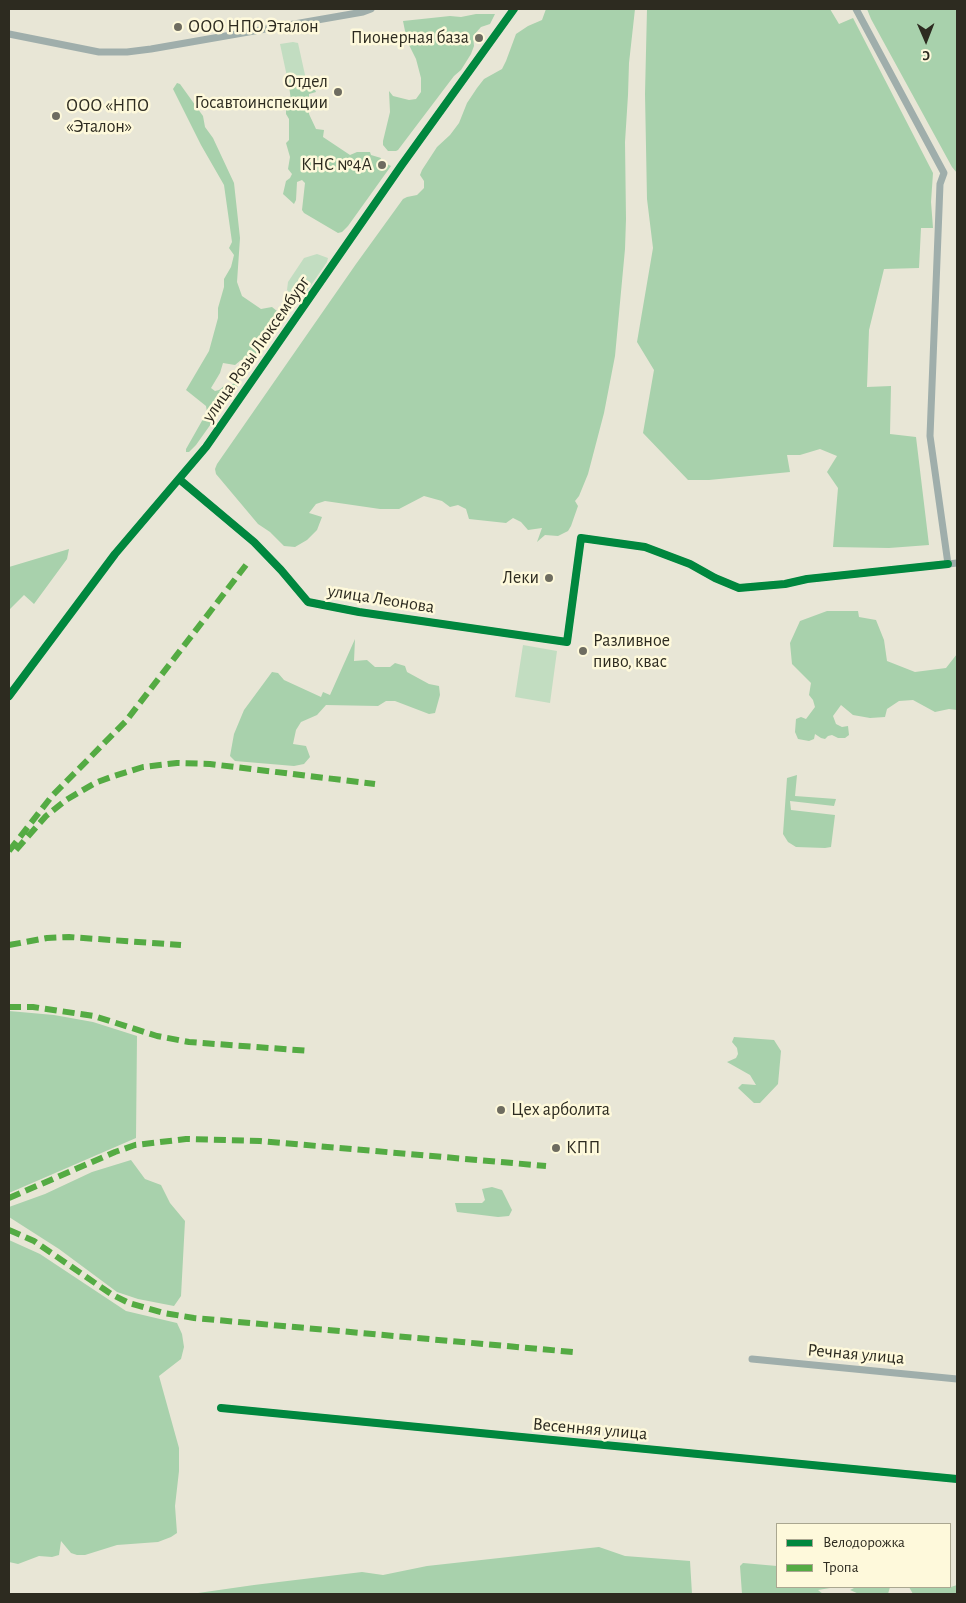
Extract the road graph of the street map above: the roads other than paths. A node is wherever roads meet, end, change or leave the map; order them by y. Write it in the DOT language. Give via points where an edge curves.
graph roads {
  1 [pos="370,9"];
  2 [pos="514,9"];
  3 [pos="856,9"];
  4 [pos="9,34"];
  5 [pos="179,479"];
  6 [pos="957,563"];
  7 [pos="948,564"];
  8 [pos="9,696"];
  9 [pos="752,1359"];
  10 [pos="957,1378"];
  11 [pos="221,1408"];
  12 [pos="957,1479"];
  1 -- 4 [label="street" via="127,52 99,52"];
  2 -- 5 [label="street, улица Розы Люксембург" via="206,447"];
  3 -- 7 [label="street" via="944,173 940,184 930,436"];
  5 -- 7 [label="street, улица Леонова" via="254,542 308,602 567,642 581,538 645,547 739,588"];
  5 -- 8 [label="street, улица Розы Люксембург" via="109,561"];
  6 -- 7 [label="street"];
  9 -- 10 [label="street, Речная улица"];
  11 -- 12 [label="street, Весенняя улица"];
}
